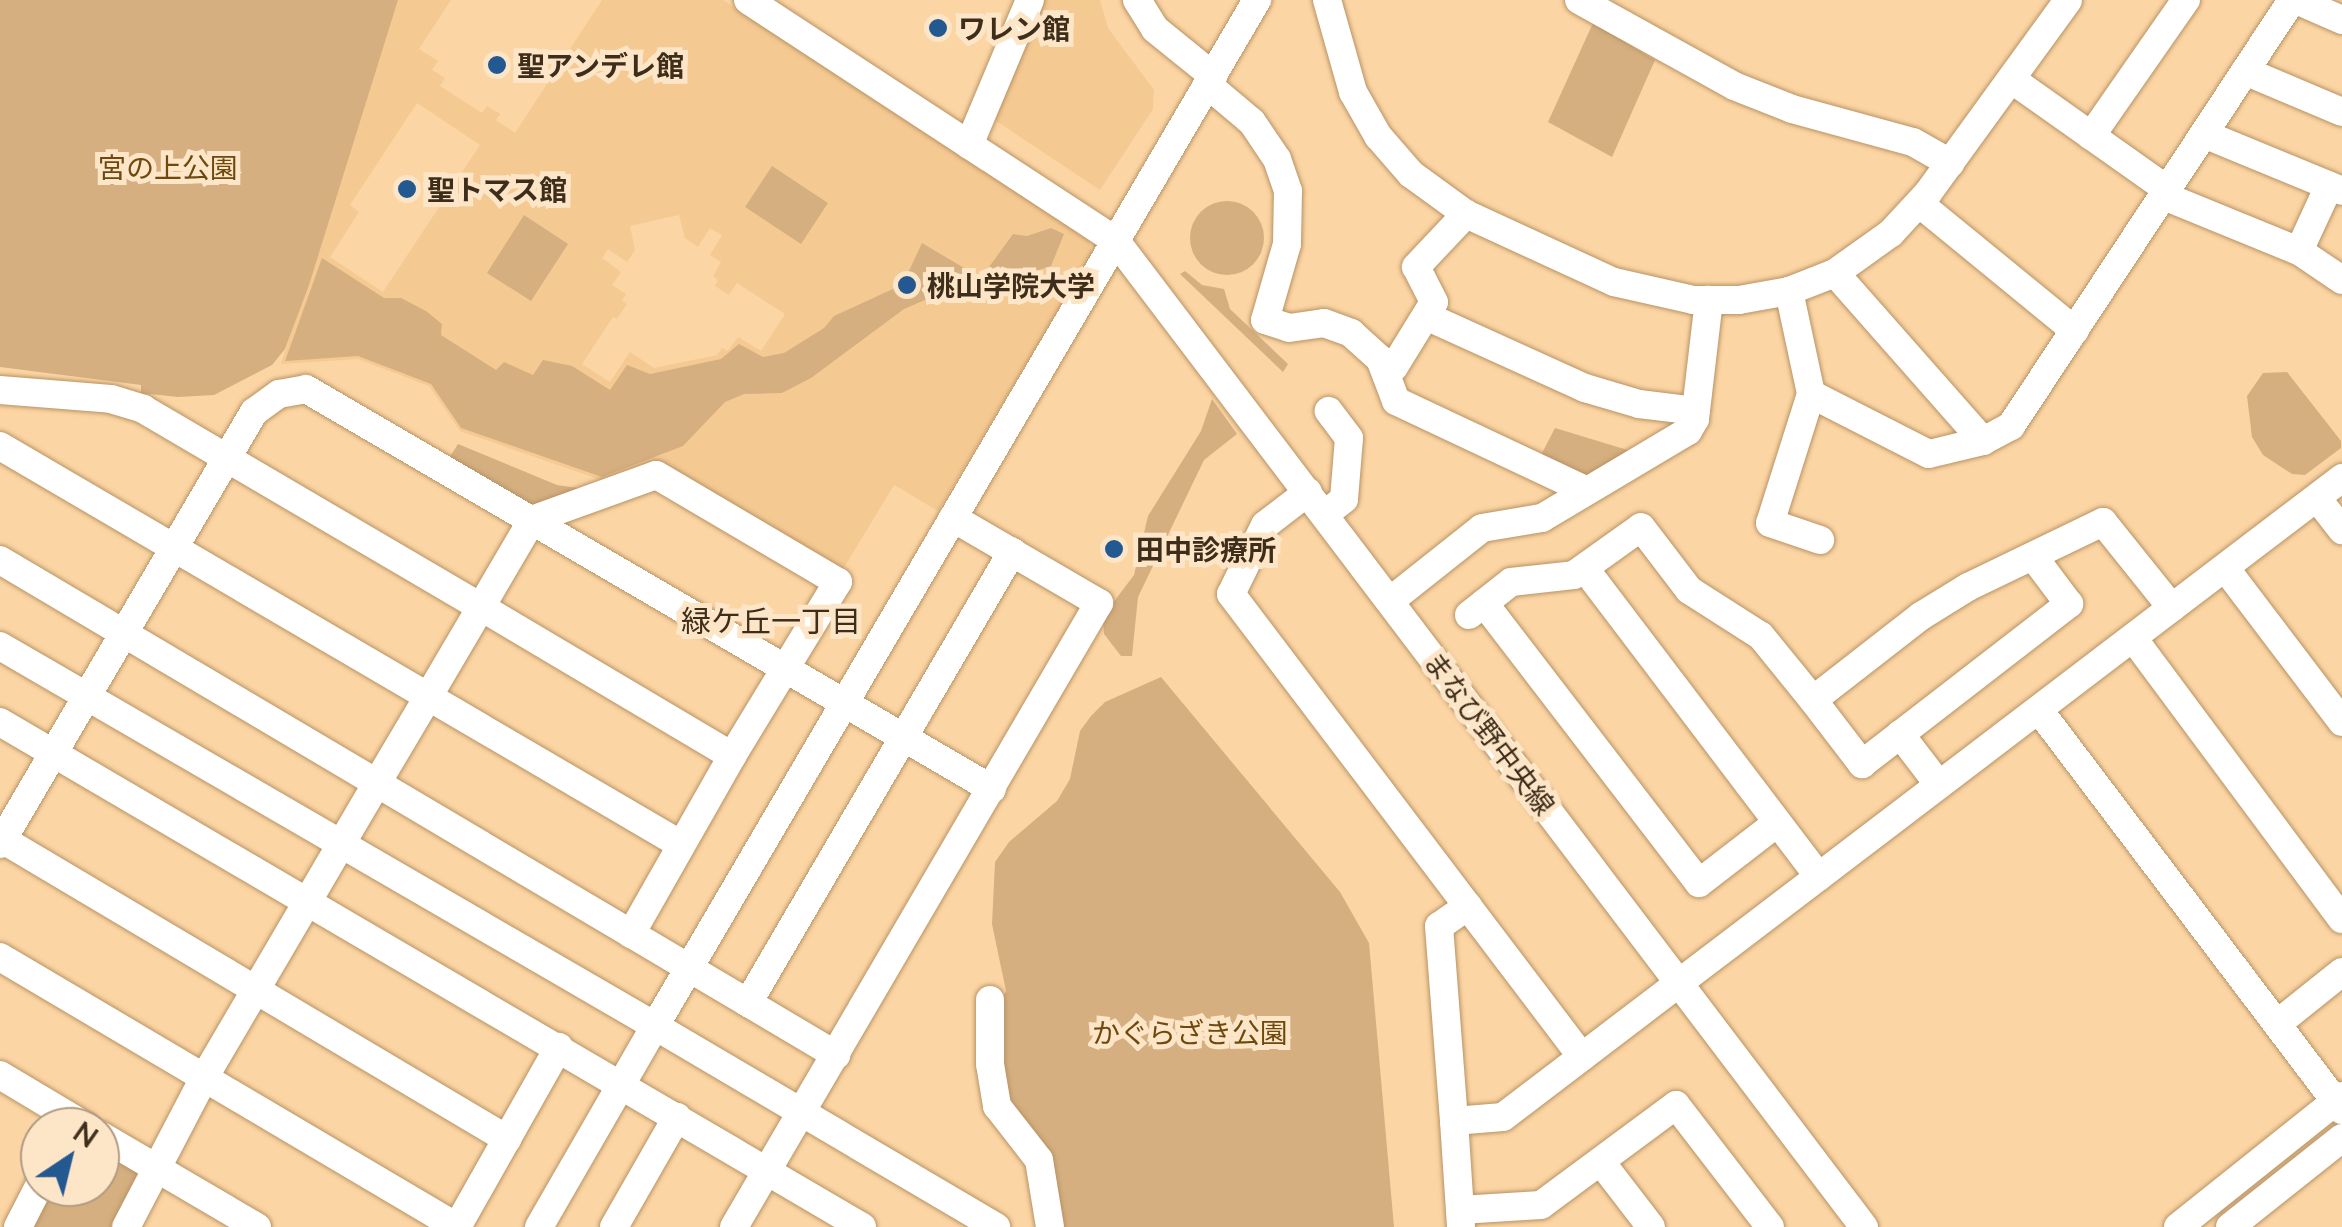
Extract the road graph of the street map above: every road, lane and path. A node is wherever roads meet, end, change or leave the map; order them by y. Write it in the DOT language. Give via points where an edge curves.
graph roads {
  1 [pos="748,0"];
  2 [pos="1030,0"];
  3 [pos="1137,0"];
  4 [pos="1257,0"];
  5 [pos="1327,0"];
  6 [pos="1579,0"];
  7 [pos="2068,0"];
  8 [pos="2186,0"];
  9 [pos="2294,0"];
  10 [pos="2342,20"];
  11 [pos="2245,72"];
  12 [pos="2010,79"];
  13 [pos="1210,81"];
  14 [pos="2342,112"];
  15 [pos="2204,134"];
  16 [pos="2092,136"];
  17 [pos="969,145"];
  18 [pos="1950,163"];
  19 [pos="2335,188"];
  20 [pos="2166,193"];
  21 [pos="1920,204"];
  22 [pos="1466,214"];
  23 [pos="1116,241"];
  24 [pos="2299,250"];
  25 [pos="1836,273"];
  26 [pos="2342,280"];
  27 [pos="1790,291"];
  28 [pos="1709,300"];
  29 [pos="1426,316"];
  30 [pos="2075,331"];
  31 [pos="1386,369"];
  32 [pos="0,390"];
  33 [pos="1811,394"];
  34 [pos="1330,410"];
  35 [pos="1696,412"];
  36 [pos="1983,441"];
  37 [pos="0,446"];
  38 [pos="226,458"];
  39 [pos="2342,478"];
  40 [pos="1586,490"];
  41 [pos="2317,498"];
  42 [pos="1316,503"];
  43 [pos="953,518"];
  44 [pos="532,520"];
  45 [pos="2342,530"];
  46 [pos="1820,540"];
  47 [pos="174,548"];
  48 [pos="1012,552"];
  49 [pos="2033,556"];
  50 [pos="0,560"];
  51 [pos="2226,568"];
  52 [pos="1586,570"];
  53 [pos="1390,601"];
  54 [pos="481,608"];
  55 [pos="2172,608"];
  56 [pos="123,635"];
  57 [pos="2133,638"];
  58 [pos="0,646"];
  59 [pos="786,669"];
  60 [pos="89,694"];
  61 [pos="428,696"];
  62 [pos="1813,700"];
  63 [pos="845,704"];
  64 [pos="2039,710"];
  65 [pos="0,722"];
  66 [pos="2342,722"];
  67 [pos="1900,734"];
  68 [pos="904,739"];
  69 [pos="55,752"];
  70 [pos="732,756"];
  71 [pos="377,783"];
  72 [pos="1938,785"];
  73 [pos="992,790"];
  74 [pos="1778,823"];
  75 [pos="1,841"];
  76 [pos="342,842"];
  77 [pos="680,844"];
  78 [pos="1818,876"];
  79 [pos="308,901"];
  80 [pos="1468,906"];
  81 [pos="2342,919"];
  82 [pos="631,934"];
  83 [pos="0,958"];
  84 [pos="688,968"];
  85 [pos="2342,972"];
  86 [pos="1680,983"];
  87 [pos="257,988"];
  88 [pos="990,1000"];
  89 [pos="748,1003"];
  90 [pos="2277,1024"];
  91 [pos="655,1026"];
  92 [pos="559,1047"];
  93 [pos="836,1055"];
  94 [pos="1582,1057"];
  95 [pos="0,1075"];
  96 [pos="204,1078"];
  97 [pos="620,1083"];
  98 [pos="2340,1103"];
  99 [pos="50,1107"];
  100 [pos="802,1112"];
  101 [pos="677,1117"];
  102 [pos="1454,1121"];
  103 [pos="2342,1138"];
  104 [pos="507,1139"];
  105 [pos="120,1147"];
  106 [pos="1602,1162"];
  107 [pos="154,1168"];
  108 [pos="767,1172"];
  109 [pos="1542,1216"];
  110 [pos="1461,1219"];
  111 [pos="246,1224"];
  112 [pos="126,1227"];
  113 [pos="539,1227"];
  114 [pos="614,1227"];
  115 [pos="734,1227"];
  116 [pos="861,1227"];
  117 [pos="996,1227"];
  118 [pos="1050,1227"];
  119 [pos="1651,1227"];
  120 [pos="1770,1227"];
  121 [pos="1864,1227"];
  122 [pos="2178,1227"];
  123 [pos="2230,1227"];
  1 -- 17 [label="street, まなび野中央線"];
  2 -- 17 [label="street"];
  3 -- 13 [label="street" via="1155,29"];
  4 -- 13 [label="street"];
  5 -- 22 [label="street" via="1346,75 1378,136 1411,174"];
  6 -- 18 [label="street" via="1734,86 1913,142"];
  7 -- 12 [label="street"];
  8 -- 16 [label="street"];
  9 -- 10 [label="street"];
  9 -- 11 [label="street"];
  11 -- 14 [label="street"];
  11 -- 15 [label="street"];
  12 -- 16 [label="street"];
  12 -- 18 [label="street"];
  13 -- 23 [label="street"];
  13 -- 31 [label="street" via="1252,122 1288,190 1287,244 1265,320 1289,328 1337,326 1363,341"];
  15 -- 19 [label="street"];
  15 -- 20 [label="street"];
  16 -- 20 [label="street"];
  17 -- 23 [label="street, まなび野中央線"];
  18 -- 21 [label="street"];
  19 -- 24 [label="street"];
  20 -- 24 [label="street"];
  20 -- 30 [label="street"];
  21 -- 25 [label="street"];
  21 -- 30 [label="street"];
  22 -- 28 [label="street" via="1614,282"];
  22 -- 29 [label="street" via="1416,267 1434,302"];
  23 -- 42 [label="street, まなび野中央線"];
  23 -- 43 [label="street"];
  24 -- 26 [label="street"];
  25 -- 27 [label="street"];
  25 -- 36 [label="street"];
  27 -- 28 [label="street"];
  27 -- 33 [label="street"];
  28 -- 35 [label="street"];
  29 -- 31 [label="street"];
  29 -- 35 [label="street" via="1585,388"];
  30 -- 36 [label="street" via="2016,422"];
  31 -- 40 [label="street" via="1396,401"];
  32 -- 38 [label="street" via="142,408"];
  33 -- 36 [label="street" via="1916,451 1947,452"];
  33 -- 46 [label="street" via="1770,523"];
  34 -- 42 [label="street" via="1349,438 1344,499"];
  35 -- 40 [label="street" via="1681,438"];
  37 -- 47 [label="street"];
  38 -- 44 [label="street" via="266,401 306,388"];
  38 -- 47 [label="street"];
  38 -- 54 [label="street"];
  39 -- 41 [label="street"];
  40 -- 53 [label="street" via="1534,522 1482,528"];
  41 -- 45 [label="street"];
  41 -- 51 [label="street"];
  42 -- 53 [label="street, まなび野中央線"];
  42 -- 80 [label="street" via="1265,525 1231,594"];
  43 -- 48 [label="street"];
  43 -- 63 [label="street"];
  44 -- 54 [label="street"];
  44 -- 59 [label="street"];
  44 -- 59 [label="street" via="656,475 838,582"];
  47 -- 56 [label="street"];
  47 -- 61 [label="street"];
  48 -- 68 [label="street"];
  48 -- 73 [label="street" via="1098,603"];
  49 -- 55 [label="street" via="2103,522"];
  49 -- 62 [label="street" via="1921,616"];
  49 -- 67 [label="street" via="2069,604"];
  50 -- 56 [label="street"];
  51 -- 55 [label="street"];
  51 -- 66 [label="street"];
  52 -- 62 [label="street" via="1641,527 1690,590 1761,636"];
  52 -- 74 [label="street"];
  52 -- 74 [label="street" via="1512,582 1477,609 1699,883"];
  53 -- 86 [label="street, まなび野中央線"];
  54 -- 61 [label="street"];
  54 -- 70 [label="street"];
  55 -- 57 [label="street"];
  56 -- 60 [label="street"];
  56 -- 71 [label="street"];
  57 -- 64 [label="street"];
  57 -- 81 [label="street"];
  58 -- 60 [label="street"];
  59 -- 63 [label="street"];
  59 -- 70 [label="street"];
  60 -- 69 [label="street"];
  60 -- 76 [label="street"];
  61 -- 71 [label="street"];
  61 -- 77 [label="street"];
  62 -- 67 [label="street" via="1862,764"];
  63 -- 68 [label="street"];
  63 -- 84 [label="street"];
  64 -- 72 [label="street"];
  64 -- 90 [label="street"];
  65 -- 69 [label="street"];
  67 -- 72 [label="street"];
  68 -- 73 [label="street"];
  68 -- 89 [label="street"];
  69 -- 75 [label="street"];
  69 -- 79 [label="street"];
  70 -- 77 [label="street"];
  71 -- 76 [label="street"];
  71 -- 82 [label="street"];
  72 -- 78 [label="street"];
  73 -- 93 [label="street"];
  74 -- 78 [label="street"];
  75 -- 87 [label="street"];
  76 -- 79 [label="street"];
  76 -- 91 [label="street"];
  77 -- 82 [label="street"];
  78 -- 86 [label="street"];
  79 -- 87 [label="street"];
  79 -- 92 [label="street"];
  80 -- 94 [label="street"];
  80 -- 102 [label="street" via="1439,926"];
  82 -- 84 [label="street"];
  83 -- 96 [label="street"];
  84 -- 89 [label="street"];
  84 -- 91 [label="street"];
  85 -- 90 [label="street"];
  86 -- 94 [label="street"];
  86 -- 121 [label="street, まなび野中央線"];
  87 -- 96 [label="street"];
  87 -- 104 [label="street"];
  88 -- 118 [label="street" via="997,1106 1039,1160"];
  89 -- 93 [label="street"];
  90 -- 98 [label="street"];
  91 -- 97 [label="street"];
  91 -- 100 [label="street"];
  92 -- 97 [label="street"];
  92 -- 104 [label="street"];
  93 -- 100 [label="street"];
  94 -- 102 [label="street" via="1503,1117"];
  95 -- 99 [label="street"];
  96 -- 104 [label="street" via="457,1227"];
  96 -- 107 [label="street"];
  97 -- 101 [label="street"];
  97 -- 113 [label="street"];
  98 -- 122 [label="street"];
  100 -- 108 [label="street"];
  100 -- 117 [label="street"];
  101 -- 108 [label="street"];
  101 -- 114 [label="street"];
  102 -- 110 [label="street"];
  103 -- 123 [label="street"];
  105 -- 107 [label="street"];
  106 -- 109 [label="street"];
  106 -- 119 [label="street"];
  106 -- 120 [label="street" via="1676,1104"];
  107 -- 111 [label="street"];
  107 -- 112 [label="street"];
  108 -- 115 [label="street"];
  108 -- 116 [label="street"];
  109 -- 110 [label="street"];
}
